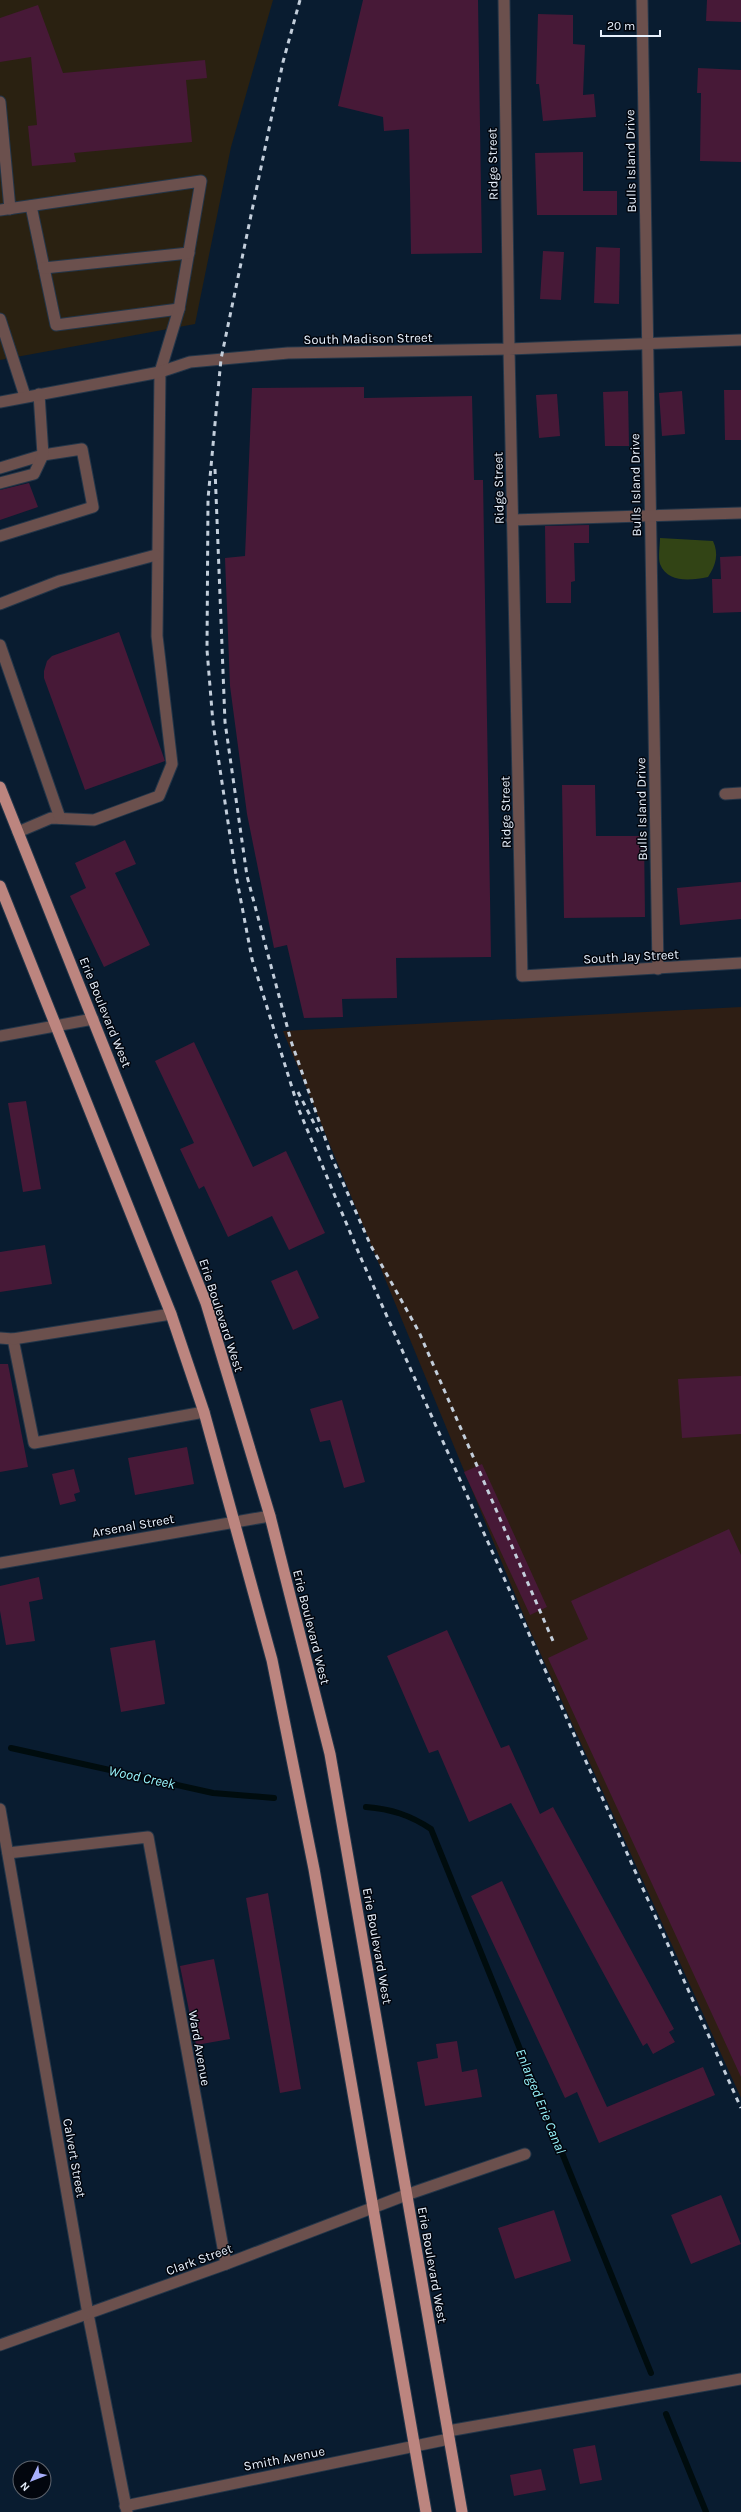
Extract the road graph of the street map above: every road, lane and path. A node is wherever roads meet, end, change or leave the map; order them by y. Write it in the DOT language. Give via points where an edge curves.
graph roads {
  1 [pos="504,0"];
  2 [pos="642,0"];
  3 [pos="0,102"];
  4 [pos="31,206"];
  5 [pos="5,209"];
  6 [pos="189,253"];
  7 [pos="44,268"];
  8 [pos="179,309"];
  9 [pos="0,319"];
  10 [pos="741,340"];
  11 [pos="647,344"];
  12 [pos="509,349"];
  13 [pos="160,372"];
  14 [pos="39,394"];
  15 [pos="25,396"];
  16 [pos="0,402"];
  17 [pos="44,454"];
  18 [pos="0,468"];
  19 [pos="0,483"];
  20 [pos="741,513"];
  21 [pos="649,517"];
  22 [pos="512,520"];
  23 [pos="0,536"];
  24 [pos="156,555"];
  25 [pos="0,604"];
  26 [pos="0,646"];
  27 [pos="0,787"];
  28 [pos="741,793"];
  29 [pos="725,794"];
  30 [pos="60,818"];
  31 [pos="18,832"];
  32 [pos="0,886"];
  33 [pos="741,963"];
  34 [pos="658,969"];
  35 [pos="522,976"];
  36 [pos="93,1019"];
  37 [pos="56,1027"];
  38 [pos="0,1036"];
  39 [pos="171,1314"];
  40 [pos="0,1338"];
  41 [pos="13,1339"];
  42 [pos="204,1412"];
  43 [pos="270,1516"];
  44 [pos="234,1522"];
  45 [pos="0,1563"];
  46 [pos="0,1809"];
  47 [pos="8,1853"];
  48 [pos="525,2154"];
  49 [pos="406,2195"];
  50 [pos="373,2207"];
  51 [pos="226,2264"];
  52 [pos="88,2314"];
  53 [pos="0,2345"];
  54 [pos="741,2379"];
  55 [pos="449,2435"];
  56 [pos="414,2448"];
  57 [pos="126,2509"];
  58 [pos="426,2512"];
  59 [pos="462,2512"];
  1 -- 12 [label="street, Ridge Street"];
  2 -- 11 [label="street, Bulls Island Drive"];
  3 -- 5 [label="street"];
  4 -- 5 [label="street"];
  4 -- 6 [label="street" via="201,181"];
  4 -- 7 [label="street"];
  6 -- 7 [label="street"];
  6 -- 8 [label="street"];
  7 -- 8 [label="street" via="56,325"];
  8 -- 13 [label="street"];
  9 -- 15 [label="street"];
  10 -- 11 [label="street, South Madison Street"];
  11 -- 12 [label="street, South Madison Street"];
  11 -- 21 [label="street, Bulls Island Drive"];
  12 -- 13 [label="street, South Madison Street" via="288,353 190,362"];
  12 -- 22 [label="street, Ridge Street"];
  13 -- 14 [label="street, South Madison Street"];
  13 -- 24 [label="street"];
  14 -- 15 [label="street, South Madison Street"];
  14 -- 17 [label="street"];
  15 -- 16 [label="street, South Madison Street"];
  17 -- 18 [label="street"];
  17 -- 19 [label="street" via="34,474"];
  17 -- 23 [label="street" via="82,449 93,507"];
  20 -- 21 [label="street"];
  21 -- 22 [label="street"];
  21 -- 34 [label="street, Bulls Island Drive"];
  22 -- 35 [label="street, Ridge Street"];
  24 -- 25 [label="street" via="59,581"];
  24 -- 30 [label="street" via="157,636 172,764 159,796 94,820"];
  26 -- 30 [label="street"];
  27 -- 31 [label="main road, Erie Boulevard West"];
  28 -- 29 [label="street"];
  30 -- 31 [label="street" via="51,818"];
  31 -- 36 [label="main road, Erie Boulevard West"];
  32 -- 37 [label="main road"];
  33 -- 34 [label="street, South Jay Street"];
  34 -- 35 [label="street, South Jay Street"];
  36 -- 37 [label="street"];
  36 -- 43 [label="main road, Erie Boulevard West" via="206,1303"];
  37 -- 38 [label="street"];
  37 -- 39 [label="main road"];
  39 -- 41 [label="street"];
  39 -- 42 [label="main road"];
  40 -- 41 [label="street"];
  41 -- 42 [label="street" via="34,1443"];
  42 -- 44 [label="main road"];
  43 -- 44 [label="street, Arsenal Street"];
  43 -- 49 [label="main road, Erie Boulevard West" via="330,1754"];
  44 -- 45 [label="street, Arsenal Street"];
  44 -- 50 [label="main road" via="272,1660 293,1757"];
  46 -- 47 [label="street, Calvert Street"];
  47 -- 51 [label="street, Ward Avenue" via="148,1837"];
  47 -- 52 [label="street, Calvert Street"];
  48 -- 49 [label="street, Clark Street"];
  49 -- 50 [label="street, Clark Street"];
  49 -- 55 [label="main road, Erie Boulevard West"];
  50 -- 51 [label="street, Clark Street"];
  50 -- 56 [label="main road"];
  51 -- 52 [label="street, Clark Street"];
  52 -- 53 [label="street, Clark Street"];
  52 -- 57 [label="street, Calvert Street"];
  54 -- 55 [label="street, Smith Avenue"];
  55 -- 56 [label="street, Smith Avenue"];
  55 -- 59 [label="main road, Erie Boulevard West"];
  56 -- 57 [label="street, Smith Avenue" via="198,2489"];
  56 -- 58 [label="main road"];
}
